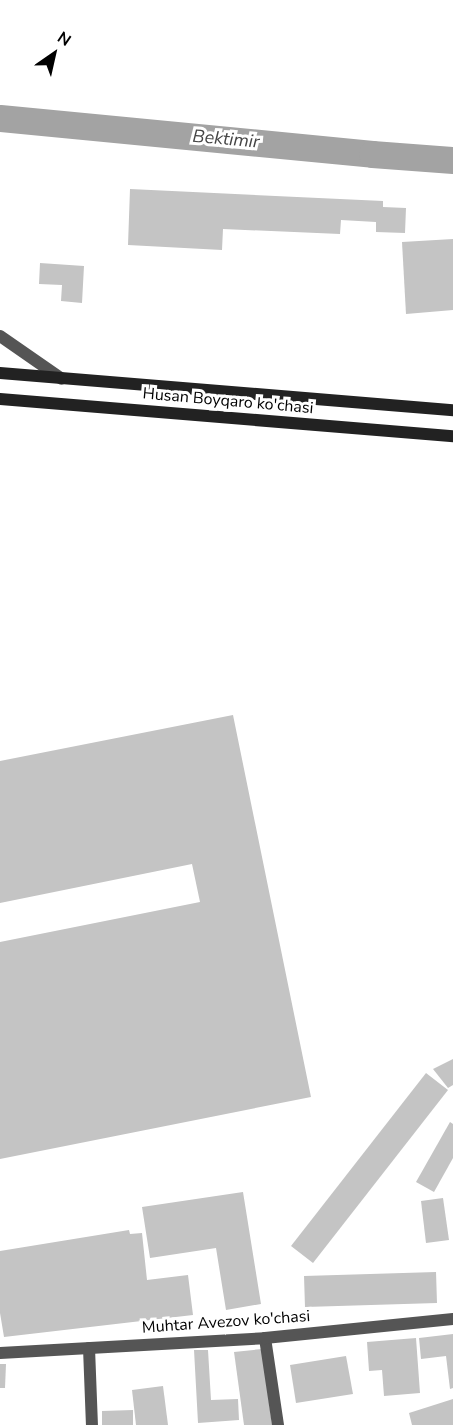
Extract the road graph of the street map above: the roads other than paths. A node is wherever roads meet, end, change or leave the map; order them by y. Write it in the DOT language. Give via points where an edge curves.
graph roads {
  1 [pos="0,336"];
  2 [pos="0,373"];
  3 [pos="62,379"];
  4 [pos="0,399"];
  5 [pos="453,410"];
  6 [pos="453,436"];
  7 [pos="453,1319"];
  8 [pos="265,1338"];
  9 [pos="89,1348"];
  10 [pos="0,1353"];
  11 [pos="92,1425"];
  12 [pos="278,1425"];
  1 -- 3 [label="street"];
  2 -- 3 [label="main road, Husan Boyqaro ko'chasi"];
  3 -- 5 [label="main road, Husan Boyqaro ko'chasi"];
  4 -- 6 [label="main road, Husan Boyqaro ko'chasi"];
  7 -- 8 [label="street, Muhtar Avezov ko'chasi"];
  8 -- 9 [label="street, Muhtar Avezov ko'chasi"];
  8 -- 12 [label="street"];
  9 -- 10 [label="street, Muhtar Avezov ko'chasi"];
  9 -- 11 [label="street"];
}
